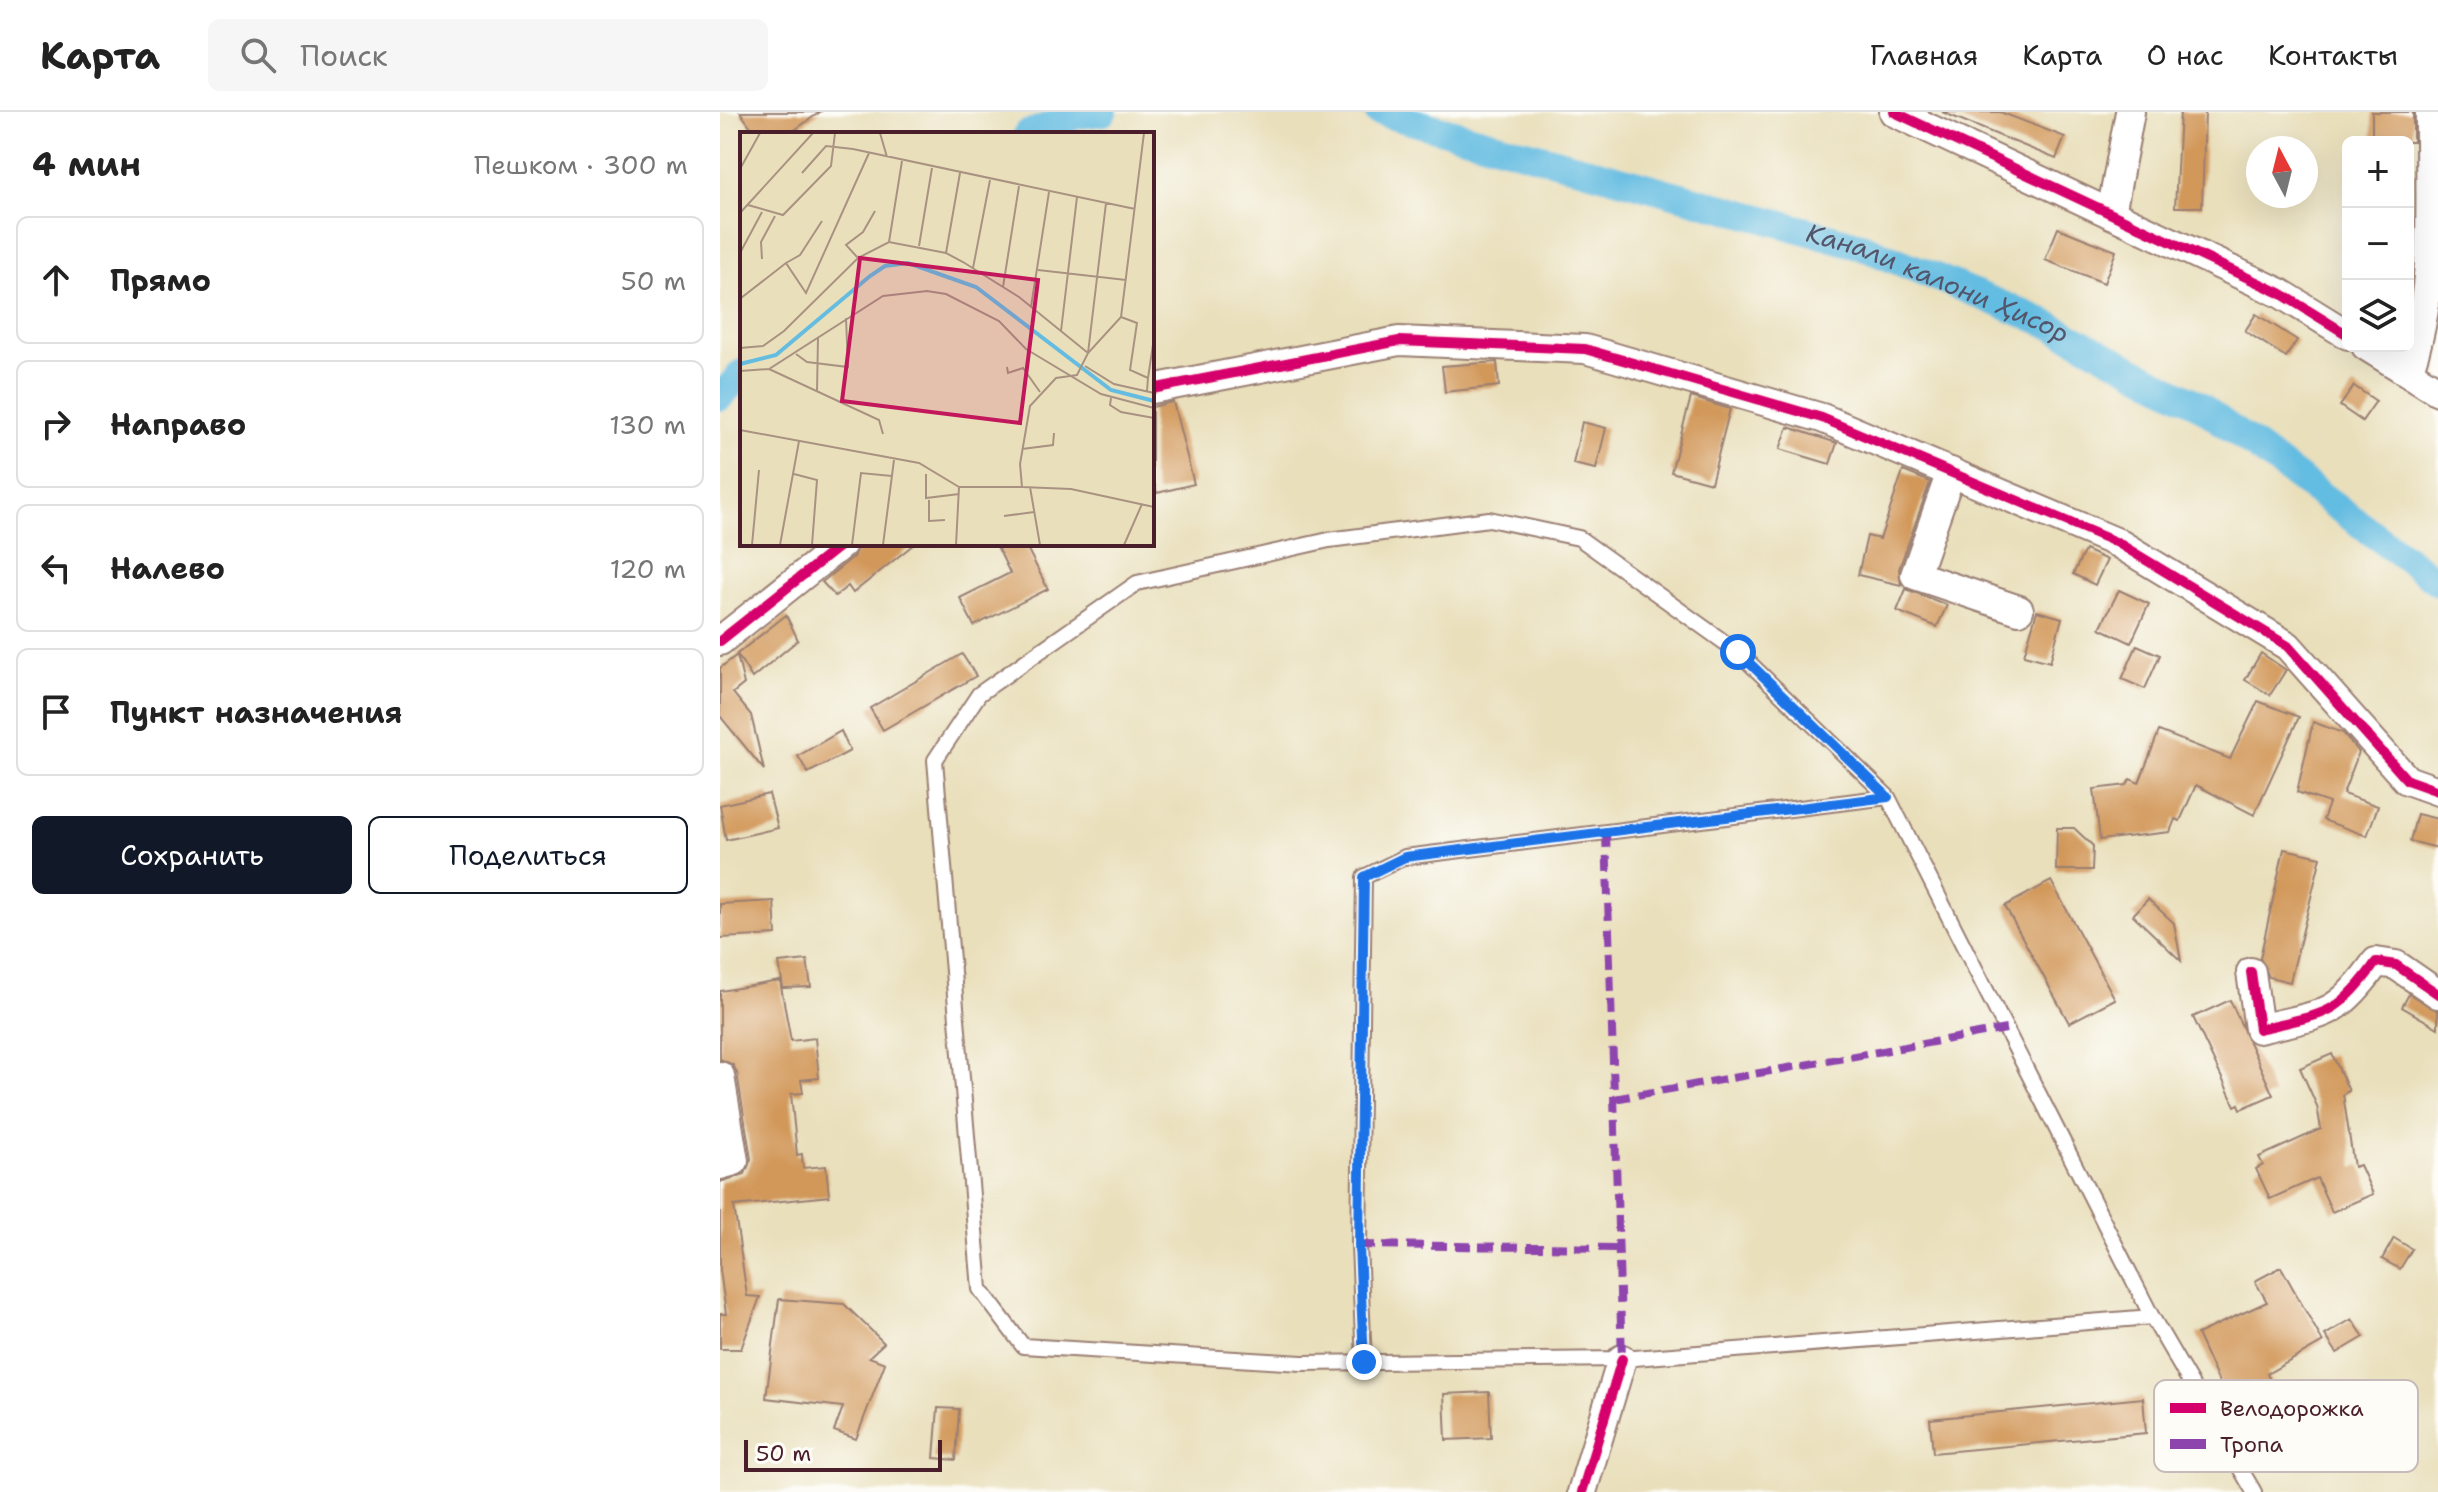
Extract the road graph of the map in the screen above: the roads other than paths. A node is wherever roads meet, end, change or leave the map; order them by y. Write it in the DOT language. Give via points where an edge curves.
graph roads {
  1 [pos="1894,112"];
  2 [pos="2130,112"];
  3 [pos="2430,112"];
  4 [pos="2111,214"];
  5 [pos="2342,331"];
  6 [pos="2376,352"];
  7 [pos="2408,372"];
  8 [pos="1154,389"];
  9 [pos="2438,391"];
  10 [pos="1951,472"];
  11 [pos="839,546"];
  12 [pos="2019,610"];
  13 [pos="720,641"];
  14 [pos="2438,791"];
  15 [pos="1888,797"];
  16 [pos="2251,972"];
  17 [pos="2438,994"];
  18 [pos="720,1076"];
  19 [pos="720,1165"];
  20 [pos="2152,1317"];
  21 [pos="1622,1359"];
  22 [pos="1364,1362"];
  23 [pos="2189,1380"];
  24 [pos="2242,1472"];
  25 [pos="1582,1492"];
  26 [pos="2254,1492"];
  1 -- 4 [label="street"];
  2 -- 4 [label="street"];
  3 -- 7 [label="street" via="2429,251 2419,343"];
  4 -- 5 [label="street" via="2280,293"];
  6 -- 7 [label="street"];
  7 -- 9 [label="street"];
  8 -- 10 [label="street" via="1399,341 1585,349 1822,418"];
  10 -- 12 [label="street" via="1915,575"];
  10 -- 14 [label="street" via="2118,543 2288,646 2407,780"];
  11 -- 13 [label="street"];
  15 -- 20 [label="lane"];
  15 -- 22 [label="lane" via="1405,857 1364,877 1359,1245"];
  15 -- 22 [label="lane" via="1738,652 1579,538 1489,519 1329,540 1137,583 979,694 935,760 980,1289 1023,1346"];
  16 -- 17 [label="street" via="2259,1029 2334,1010 2354,994 2376,962 2396,965"];
  18 -- 19 [label="street" via="734,1161"];
  20 -- 21 [label="lane"];
  20 -- 23 [label="lane"];
  21 -- 22 [label="lane"];
  21 -- 25 [label="street"];
  24 -- 26 [label="lane"];
}
